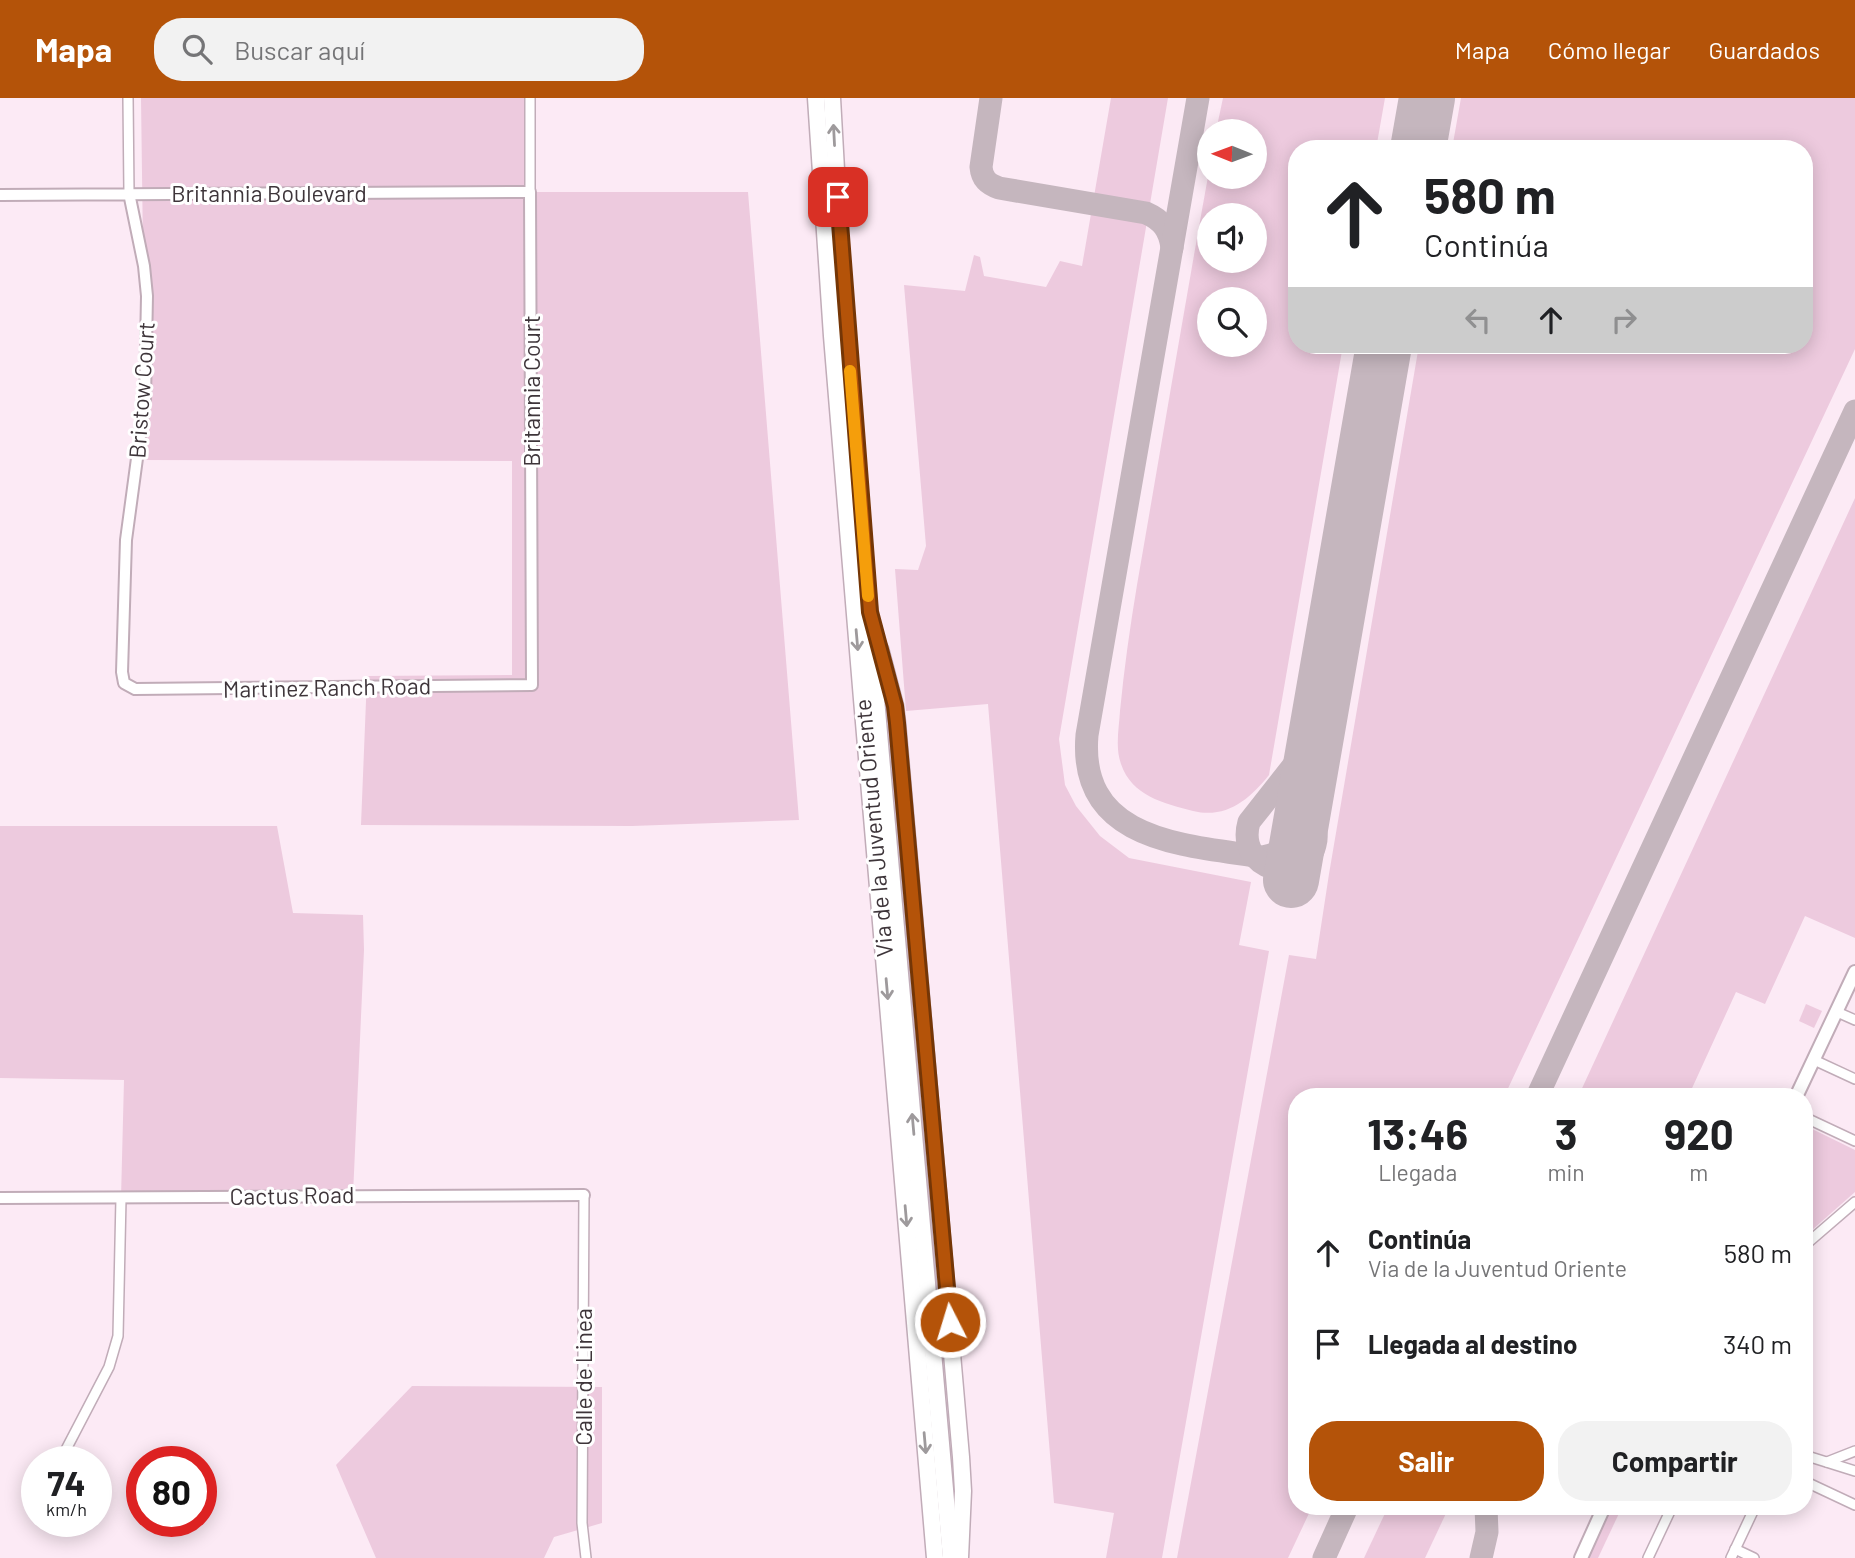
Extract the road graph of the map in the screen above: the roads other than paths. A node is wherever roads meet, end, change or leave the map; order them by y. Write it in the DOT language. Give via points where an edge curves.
graph roads {
  1 [pos="128,98"];
  2 [pos="530,98"];
  3 [pos="816,98"];
  4 [pos="832,98"];
  5 [pos="530,192"];
  6 [pos="128,193"];
  7 [pos="3,194"];
  8 [pos="836,278"];
  9 [pos="870,612"];
  10 [pos="124,683"];
  11 [pos="532,685"];
  12 [pos="1855,972"];
  13 [pos="1837,1012"];
  14 [pos="1855,1020"];
  15 [pos="1814,1060"];
  16 [pos="1855,1079"];
  17 [pos="1800,1088"];
  18 [pos="1813,1121"];
  19 [pos="1855,1141"];
  20 [pos="584,1195"];
  21 [pos="0,1198"];
  22 [pos="121,1198"];
  23 [pos="1855,1202"];
  24 [pos="1813,1238"];
  25 [pos="68,1446"];
  26 [pos="1855,1451"];
  27 [pos="1813,1458"];
  28 [pos="1827,1462"];
  29 [pos="1855,1471"];
  30 [pos="1813,1485"];
  31 [pos="1855,1506"];
  32 [pos="1600,1515"];
  33 [pos="1668,1515"];
  34 [pos="1751,1515"];
  35 [pos="1733,1554"];
  36 [pos="586,1558"];
  37 [pos="935,1558"];
  38 [pos="951,1558"];
  39 [pos="960,1558"];
  40 [pos="1581,1558"];
  41 [pos="1648,1558"];
  42 [pos="1754,1558"];
  1 -- 6 [label="street, Bristow Court"];
  2 -- 5 [label="street, Britannia Court"];
  3 -- 8 [label="highway, Via de la Juventud Oriente"];
  8 -- 4 [label="highway, Via de la Juventud Oriente, one-way"];
  5 -- 6 [label="street, Britannia Boulevard"];
  5 -- 11 [label="street, Britannia Court"];
  6 -- 7 [label="street, Britannia Boulevard"];
  6 -- 10 [label="street, Bristow Court" via="147,296 145,399 126,553"];
  8 -- 9 [label="highway, Via de la Juventud Oriente"];
  8 -- 37 [label="highway, Via de la Juventud Oriente, one-way" via="863,712"];
  38 -- 9 [label="highway, Via de la Juventud Oriente, one-way"];
  9 -- 39 [label="highway" via="895,706 908,829 961,1457"];
  10 -- 11 [label="street, Martinez Ranch Road" via="135,689"];
  12 -- 13 [label="main road"];
  13 -- 14 [label="street"];
  13 -- 15 [label="main road"];
  15 -- 16 [label="street"];
  15 -- 17 [label="main road"];
  18 -- 19 [label="street"];
  20 -- 22 [label="street, Cactus Road"];
  20 -- 36 [label="street, Calle de Linea" via="582,1523"];
  21 -- 22 [label="street, Cactus Road"];
  22 -- 25 [label="street" via="118,1336 109,1367"];
  23 -- 24 [label="street"];
  26 -- 28 [label="street"];
  27 -- 28 [label="street"];
  28 -- 29 [label="street"];
  30 -- 31 [label="street"];
  32 -- 40 [label="main road"];
  33 -- 41 [label="street"];
  34 -- 35 [label="street"];
  35 -- 42 [label="street"];
}
